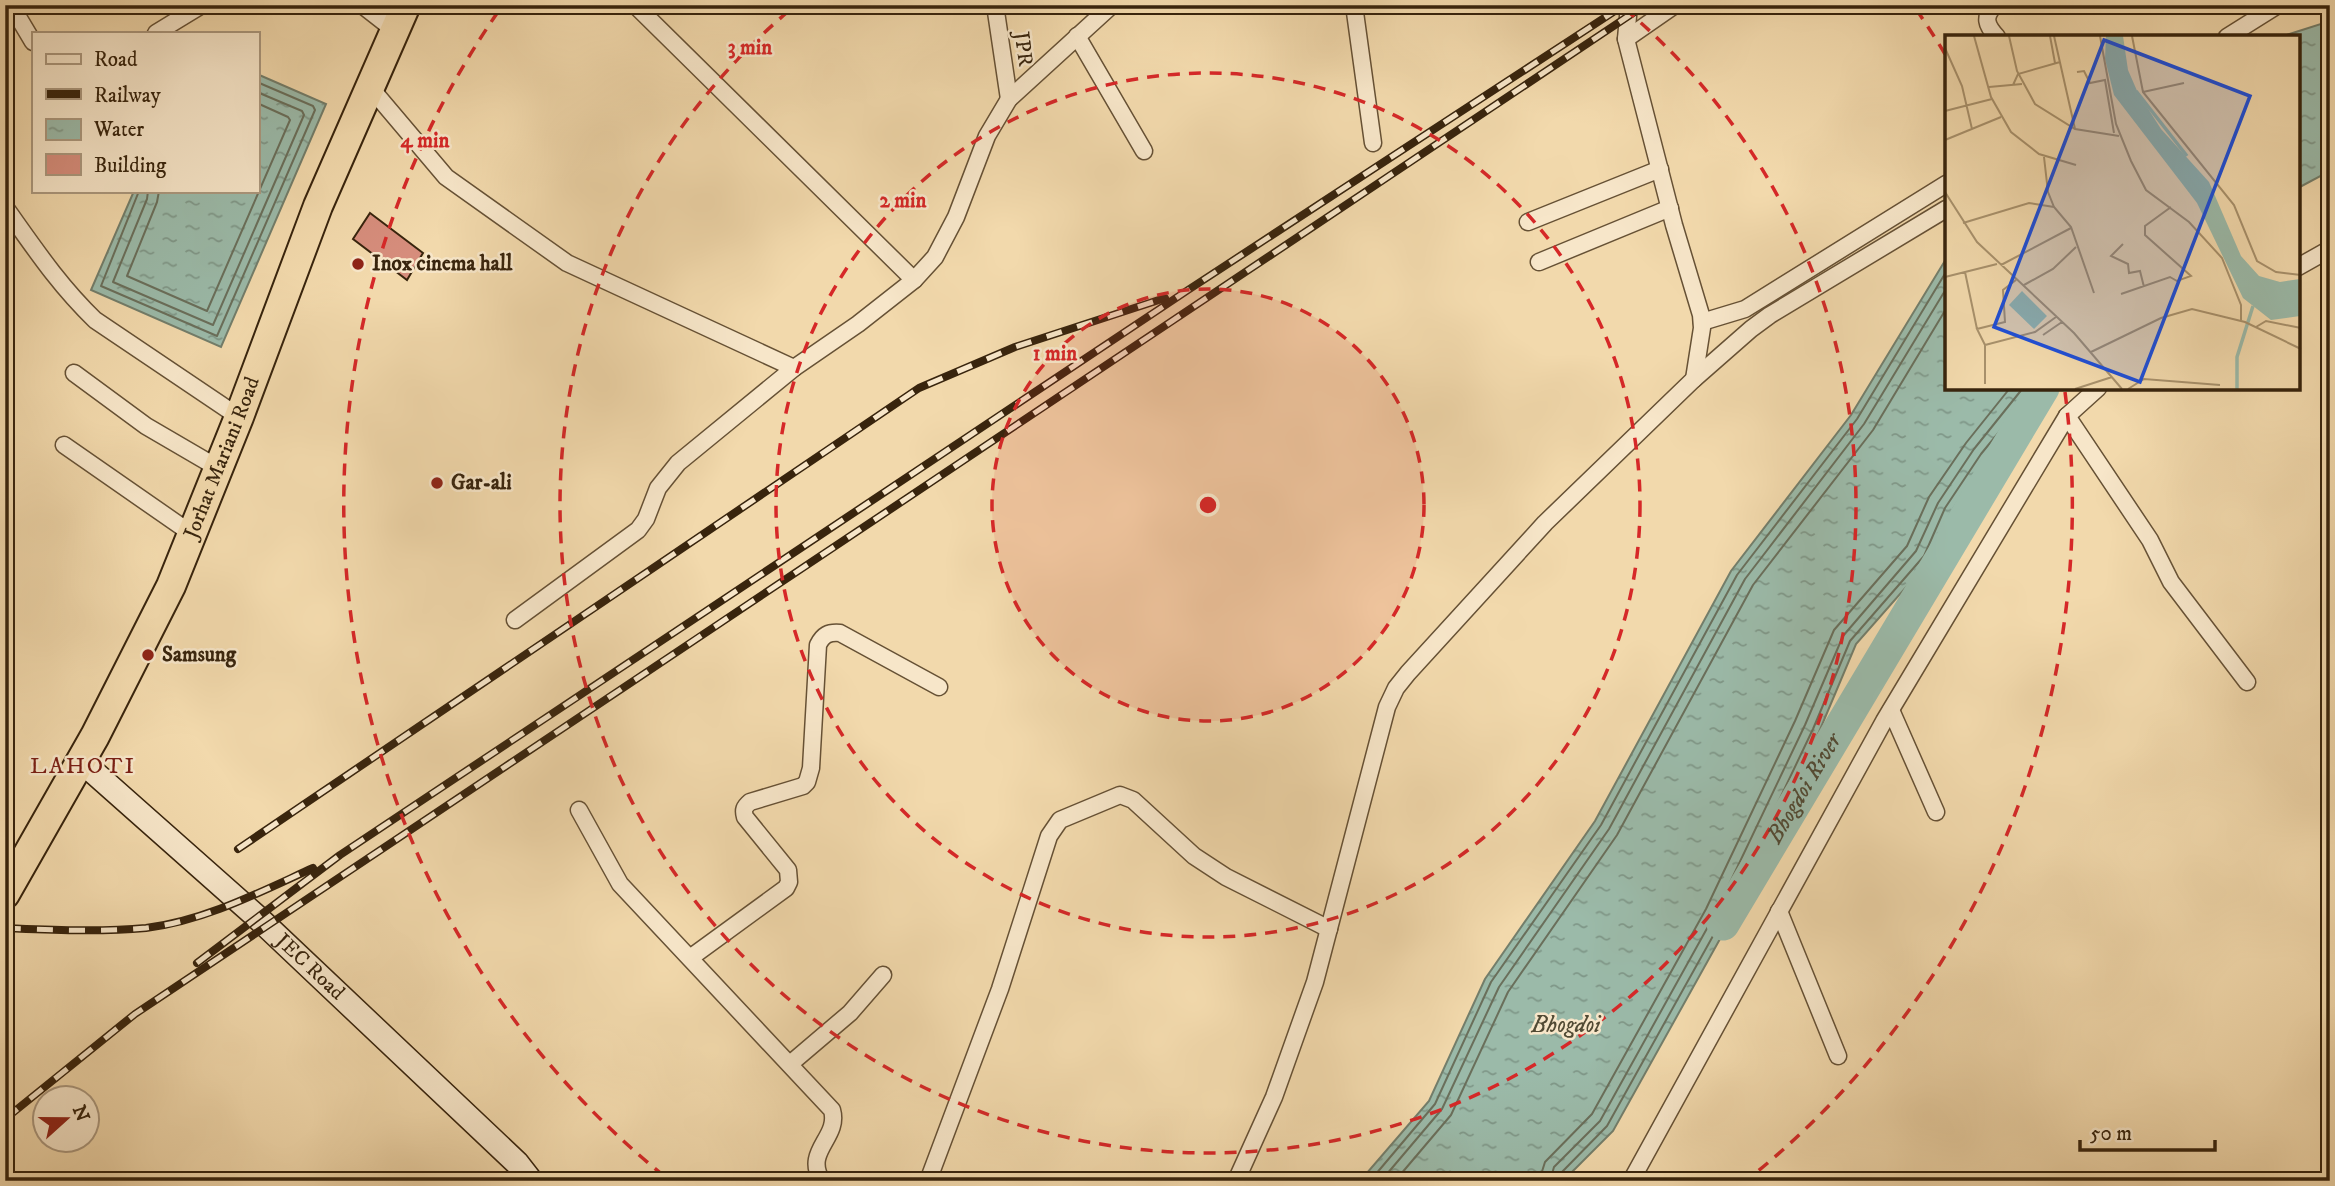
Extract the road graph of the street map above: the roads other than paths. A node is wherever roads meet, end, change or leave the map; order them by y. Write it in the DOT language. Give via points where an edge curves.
graph roads {
  1 [pos="11,5"];
  2 [pos="202,5"];
  3 [pos="362,5"];
  4 [pos="635,5"];
  5 [pos="995,5"];
  6 [pos="1112,5"];
  7 [pos="1354,5"];
  8 [pos="1629,5"];
  9 [pos="1675,5"];
  10 [pos="1995,5"];
  11 [pos="2278,5"];
  12 [pos="400,18"];
  13 [pos="158,32"];
  14 [pos="1996,35"];
  15 [pos="2230,35"];
  16 [pos="1077,36"];
  17 [pos="1626,39"];
  18 [pos="32,40"];
  19 [pos="369,86"];
  20 [pos="1009,99"];
  21 [pos="1373,142"];
  22 [pos="1144,151"];
  23 [pos="1660,169"];
  24 [pos="1945,185"];
  25 [pos="5,207"];
  26 [pos="1670,208"];
  27 [pos="1945,209"];
  28 [pos="1528,222"];
  29 [pos="2330,249"];
  30 [pos="1539,262"];
  31 [pos="2300,266"];
  32 [pos="914,280"];
  33 [pos="1702,322"];
  34 [pos="794,368"];
  35 [pos="74,373"];
  36 [pos="1694,379"];
  37 [pos="2096,390"];
  38 [pos="2067,416"];
  39 [pos="239,417"];
  40 [pos="64,445"];
  41 [pos="218,468"];
  42 [pos="192,534"];
  43 [pos="515,620"];
  44 [pos="2248,682"];
  45 [pos="939,687"];
  46 [pos="1891,710"];
  47 [pos="81,761"];
  48 [pos="579,810"];
  49 [pos="1936,812"];
  50 [pos="5,894"];
  51 [pos="1779,911"];
  52 [pos="1329,929"];
  53 [pos="690,958"];
  54 [pos="883,975"];
  55 [pos="1838,1056"];
  56 [pos="790,1064"];
  57 [pos="531,1181"];
  58 [pos="822,1181"];
  59 [pos="928,1181"];
  60 [pos="1236,1181"];
  61 [pos="1631,1181"];
  1 -- 18 [label="street"];
  2 -- 13 [label="street"];
  3 -- 12 [label="street"];
  4 -- 32 [label="street"];
  5 -- 20 [label="street, JPR"];
  6 -- 16 [label="street"];
  7 -- 21 [label="street"];
  8 -- 17 [label="street"];
  9 -- 17 [label="street"];
  10 -- 14 [label="street" via="1986,18"];
  11 -- 15 [label="street"];
  12 -- 19 [label="highway, Jorhat Mariani Road"];
  16 -- 20 [label="street"];
  16 -- 22 [label="street"];
  17 -- 23 [label="street"];
  19 -- 34 [label="street" via="446,177 567,263"];
  19 -- 39 [label="highway, Jorhat Mariani Road" via="318,206"];
  20 -- 32 [label="street" via="987,136 948,236"];
  23 -- 26 [label="street"];
  23 -- 28 [label="street"];
  24 -- 33 [label="street" via="1745,309"];
  25 -- 39 [label="street" via="59,282 95,320"];
  26 -- 30 [label="street"];
  26 -- 33 [label="street"];
  27 -- 36 [label="street" via="1770,315"];
  29 -- 31 [label="street"];
  32 -- 34 [label="street"];
  33 -- 36 [label="street"];
  34 -- 43 [label="street" via="670,471 638,530"];
  35 -- 41 [label="street" via="146,426"];
  36 -- 52 [label="street" via="1545,523 1396,688 1387,707"];
  37 -- 38 [label="street"];
  38 -- 44 [label="street" via="2150,540 2171,582"];
  38 -- 46 [label="street"];
  39 -- 41 [label="highway, Jorhat Mariani Road"];
  40 -- 42 [label="street"];
  41 -- 42 [label="highway, Jorhat Mariani Road"];
  42 -- 47 [label="highway, Jorhat Mariani Road" via="171,586"];
  45 -- 53 [label="street" via="840,633 822,638 807,782 750,802 744,811 788,870 789,882"];
  46 -- 49 [label="street"];
  46 -- 51 [label="street"];
  47 -- 50 [label="highway, Jorhat Mariani Road"];
  47 -- 57 [label="street, JEC Road" via="257,916"];
  48 -- 53 [label="street" via="620,884"];
  51 -- 55 [label="street"];
  51 -- 61 [label="street"];
  52 -- 59 [label="street" via="1226,877 1194,856 1126,796 1060,820 1049,836 996,1001"];
  52 -- 60 [label="street" via="1274,1097"];
  53 -- 56 [label="street"];
  54 -- 56 [label="street" via="845,1017"];
  56 -- 58 [label="street" via="827,1102 834,1117 816,1161"];
}
